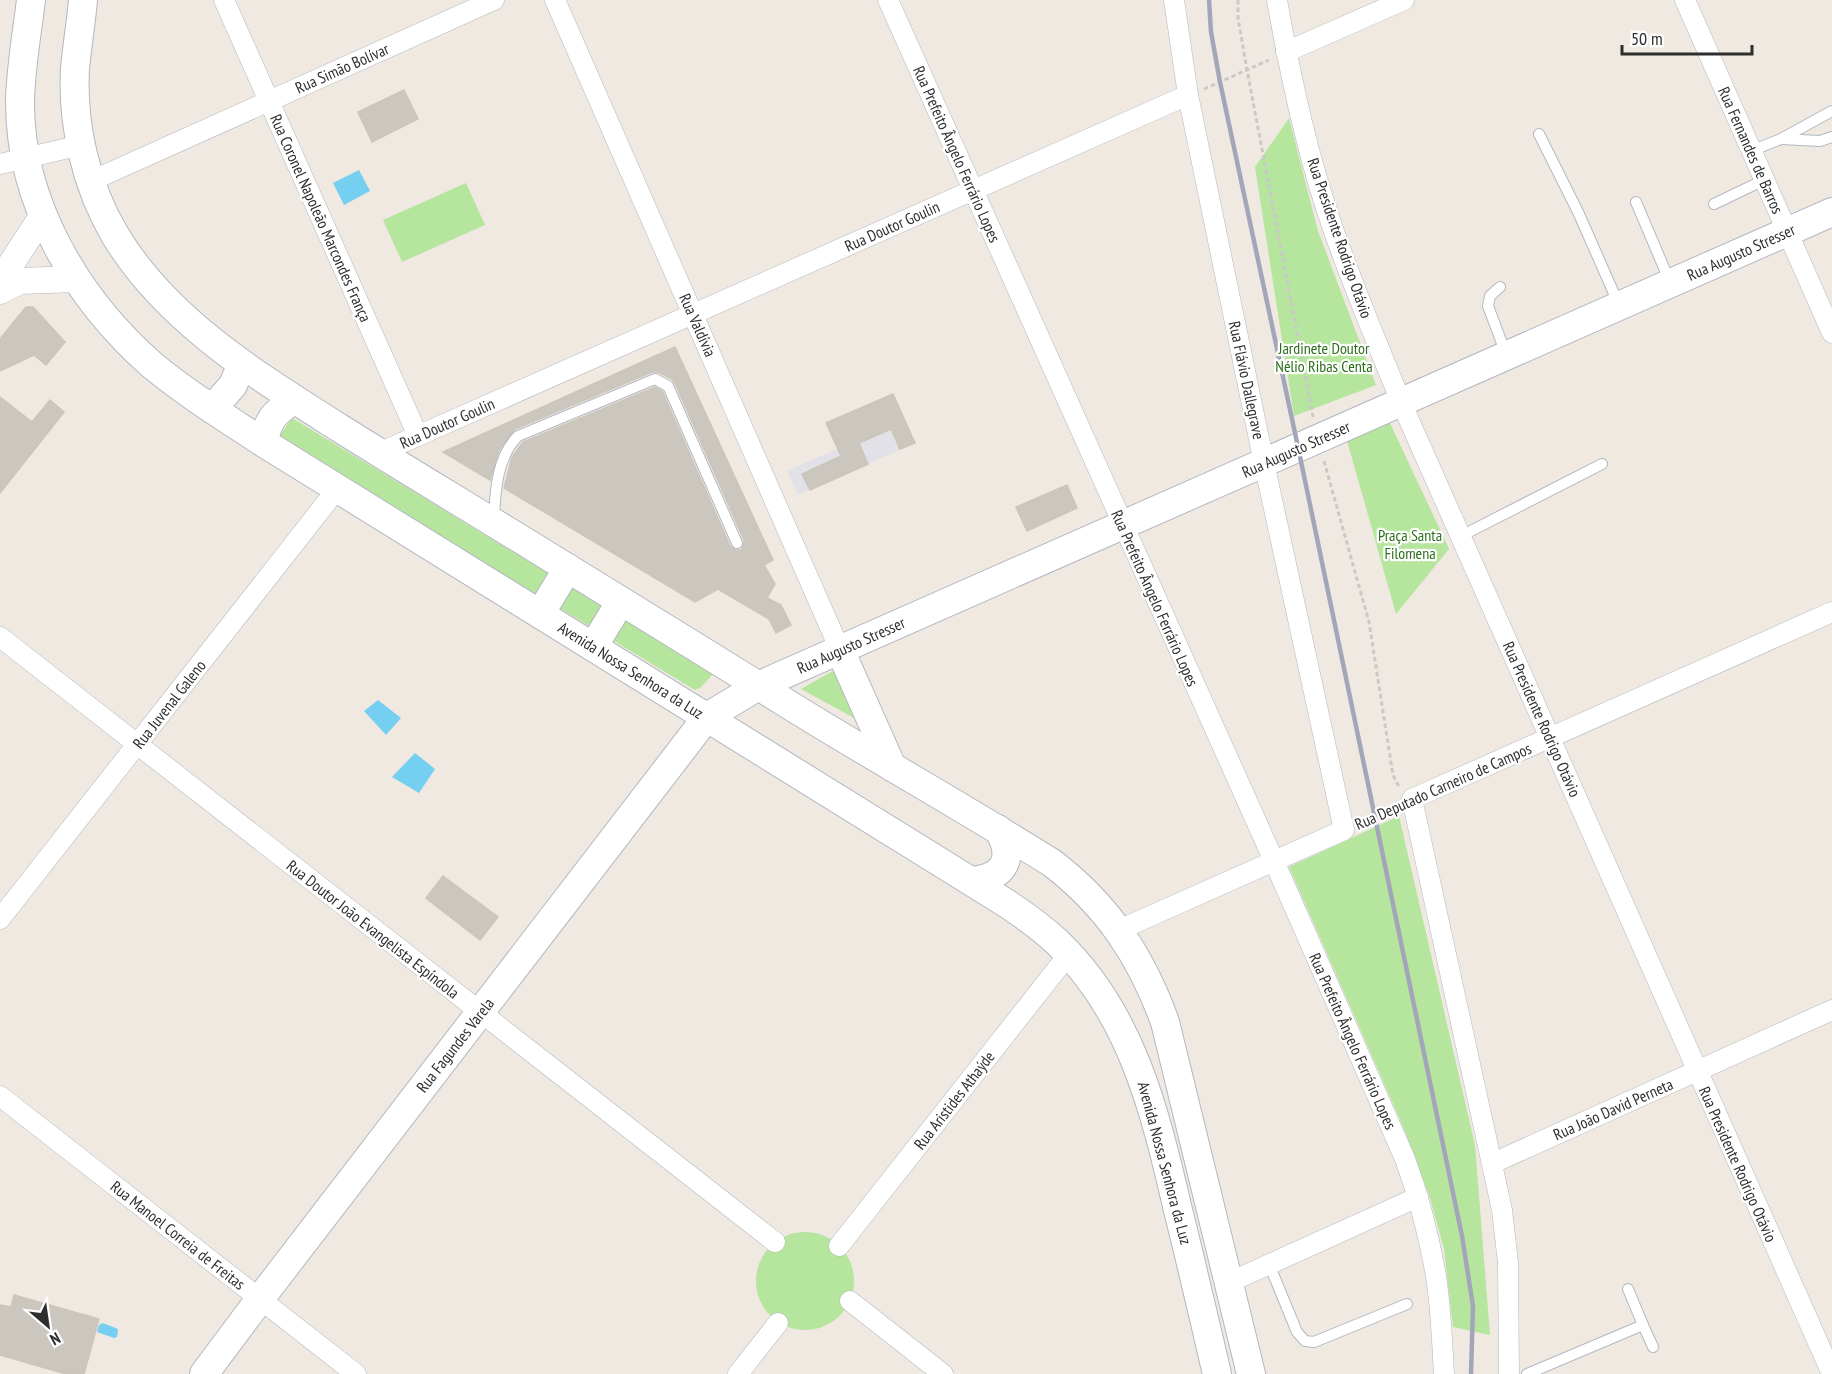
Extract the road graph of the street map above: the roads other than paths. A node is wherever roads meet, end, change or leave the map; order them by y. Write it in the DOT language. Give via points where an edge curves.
graph roads {
  1 [pos="31,0"];
  2 [pos="84,0"];
  3 [pos="224,0"];
  4 [pos="494,0"];
  5 [pos="555,0"];
  6 [pos="888,0"];
  7 [pos="1174,0"];
  8 [pos="1277,0"];
  9 [pos="1404,0"];
  10 [pos="1685,0"];
  11 [pos="1286,52"];
  12 [pos="1188,95"];
  13 [pos="269,101"];
  14 [pos="1832,111"];
  15 [pos="1539,134"];
  16 [pos="1832,137"];
  17 [pos="1781,139"];
  18 [pos="81,145"];
  19 [pos="1751,151"];
  20 [pos="13,161"];
  21 [pos="1764,180"];
  22 [pos="91,181"];
  23 [pos="973,190"];
  24 [pos="1636,202"];
  25 [pos="1714,204"];
  26 [pos="1832,212"];
  27 [pos="43,215"];
  28 [pos="1787,232"];
  29 [pos="76,279"];
  30 [pos="0,281"];
  31 [pos="1671,283"];
  32 [pos="1500,287"];
  33 [pos="0,291"];
  34 [pos="1619,306"];
  35 [pos="693,314"];
  36 [pos="1832,333"];
  37 [pos="1507,356"];
  38 [pos="242,364"];
  39 [pos="294,399"];
  40 [pos="1401,402"];
  41 [pos="212,409"];
  42 [pos="418,436"];
  43 [pos="264,443"];
  44 [pos="379,453"];
  45 [pos="1264,463"];
  46 [pos="1602,464"];
  47 [pos="337,489"];
  48 [pos="494,523"];
  49 [pos="1123,525"];
  50 [pos="1461,536"];
  51 [pos="736,543"];
  52 [pos="568,568"];
  53 [pos="621,600"];
  54 [pos="1832,612"];
  55 [pos="540,614"];
  56 [pos="0,637"];
  57 [pos="593,647"];
  58 [pos="840,650"];
  59 [pos="760,685"];
  60 [pos="707,717"];
  61 [pos="1550,738"];
  62 [pos="137,744"];
  63 [pos="892,767"];
  64 [pos="998,829"];
  65 [pos="1344,830"];
  66 [pos="1274,861"];
  67 [pos="972,880"];
  68 [pos="0,919"];
  69 [pos="1119,930"];
  70 [pos="1068,955"];
  71 [pos="1832,1010"];
  72 [pos="480,1012"];
  73 [pos="1697,1071"];
  74 [pos="0,1096"];
  75 [pos="1493,1163"];
  76 [pos="1418,1197"];
  77 [pos="775,1242"];
  78 [pos="839,1246"];
  79 [pos="1269,1264"];
  80 [pos="1228,1283"];
  81 [pos="1628,1289"];
  82 [pos="260,1299"];
  83 [pos="850,1301"];
  84 [pos="1407,1304"];
  85 [pos="778,1323"];
  86 [pos="1643,1325"];
  87 [pos="1653,1347"];
  88 [pos="204,1374"];
  89 [pos="356,1374"];
  90 [pos="738,1374"];
  91 [pos="943,1374"];
  92 [pos="1217,1374"];
  93 [pos="1251,1374"];
  94 [pos="1444,1374"];
  95 [pos="1509,1374"];
  96 [pos="1527,1374"];
  97 [pos="1832,1374"];
  1 -- 20 [label="main road, Avenida Nossa Senhora da Luz" via="21,75 22,128"];
  2 -- 18 [label="main road, Avenida Nossa Senhora da Luz" via="75,71"];
  3 -- 13 [label="street, Rua Coronel Napoleão Marcondes França"];
  4 -- 13 [label="street, Rua Simão Bolívar"];
  5 -- 35 [label="street, Rua Valdívia"];
  6 -- 23 [label="street, Rua Prefeito Ângelo Ferrário Lopes"];
  7 -- 12 [label="street, Rua Flávio Dallegrave"];
  8 -- 11 [label="street, Rua Presidente Rodrigo Otávio"];
  9 -- 11 [label="street"];
  10 -- 19 [label="street, Rua Fernandes de Barros"];
  11 -- 40 [label="street, Rua Presidente Rodrigo Otávio" via="1331,223"];
  12 -- 23 [label="street, Rua Doutor Goulin"];
  12 -- 45 [label="street, Rua Flávio Dallegrave"];
  13 -- 22 [label="street, Rua Simão Bolívar"];
  13 -- 42 [label="street, Rua Coronel Napoleão Marcondes França"];
  14 -- 17 [label="lane"];
  15 -- 34 [label="lane"];
  16 -- 17 [label="lane" via="1820,141"];
  17 -- 19 [label="lane"];
  18 -- 20 [label="street"];
  18 -- 22 [label="main road, Avenida Nossa Senhora da Luz"];
  19 -- 21 [label="street, Rua Fernandes de Barros"];
  20 -- 27 [label="main road, Avenida Nossa Senhora da Luz"];
  21 -- 25 [label="lane"];
  21 -- 28 [label="street, Rua Fernandes de Barros"];
  22 -- 38 [label="main road, Avenida Nossa Senhora da Luz" via="114,234 155,287"];
  23 -- 35 [label="street, Rua Doutor Goulin"];
  23 -- 49 [label="street, Rua Prefeito Ângelo Ferrário Lopes"];
  24 -- 31 [label="lane"];
  26 -- 28 [label="main road, Rua Augusto Stresser"];
  27 -- 29 [label="main road, Avenida Nossa Senhora da Luz"];
  27 -- 30 [label="street"];
  28 -- 31 [label="main road, Rua Augusto Stresser"];
  28 -- 36 [label="street, Rua Fernandes de Barros"];
  29 -- 33 [label="street" via="20,281"];
  29 -- 41 [label="main road, Avenida Nossa Senhora da Luz" via="131,345"];
  31 -- 34 [label="main road, Rua Augusto Stresser"];
  32 -- 37 [label="lane" via="1490,296 1488,306"];
  34 -- 37 [label="main road, Rua Augusto Stresser"];
  35 -- 42 [label="street, Rua Doutor Goulin"];
  35 -- 58 [label="street, Rua Valdívia"];
  37 -- 40 [label="main road, Rua Augusto Stresser"];
  38 -- 39 [label="main road, Avenida Nossa Senhora da Luz"];
  38 -- 41 [label="main road" via="233,385"];
  39 -- 43 [label="main road" via="270,420"];
  39 -- 44 [label="main road, Avenida Nossa Senhora da Luz"];
  40 -- 45 [label="main road, Rua Augusto Stresser"];
  40 -- 50 [label="street, Rua Presidente Rodrigo Otávio"];
  41 -- 43 [label="main road, Avenida Nossa Senhora da Luz"];
  42 -- 44 [label="street, Rua Doutor Goulin"];
  43 -- 47 [label="main road, Avenida Nossa Senhora da Luz"];
  44 -- 48 [label="main road, Avenida Nossa Senhora da Luz"];
  45 -- 49 [label="main road, Rua Augusto Stresser"];
  45 -- 65 [label="street, Rua Flávio Dallegrave"];
  46 -- 50 [label="lane"];
  47 -- 55 [label="main road, Avenida Nossa Senhora da Luz"];
  47 -- 62 [label="street, Rua Juvenal Galeno"];
  48 -- 51 [label="lane" via="496,488 504,458 518,436 655,379 668,386"];
  48 -- 52 [label="main road, Avenida Nossa Senhora da Luz"];
  49 -- 58 [label="main road, Rua Augusto Stresser"];
  49 -- 66 [label="street, Rua Prefeito Ângelo Ferrário Lopes"];
  50 -- 61 [label="street, Rua Presidente Rodrigo Otávio"];
  52 -- 53 [label="main road, Avenida Nossa Senhora da Luz"];
  52 -- 55 [label="main road"];
  53 -- 57 [label="main road"];
  53 -- 59 [label="main road, Avenida Nossa Senhora da Luz"];
  54 -- 61 [label="street, Rua Deputado Carneiro de Campos"];
  55 -- 57 [label="main road, Avenida Nossa Senhora da Luz"];
  56 -- 62 [label="street, Rua Doutor João Evangelista Espíndola"];
  57 -- 60 [label="main road, Avenida Nossa Senhora da Luz"];
  58 -- 59 [label="main road, Rua Augusto Stresser"];
  58 -- 63 [label="main road"];
  59 -- 60 [label="main road, Rua Augusto Stresser"];
  59 -- 63 [label="main road, Avenida Nossa Senhora da Luz"];
  60 -- 67 [label="main road, Avenida Nossa Senhora da Luz"];
  60 -- 72 [label="main road, Rua Fagundes Varela"];
  61 -- 73 [label="street, Rua Presidente Rodrigo Otávio"];
  61 -- 75 [label="street, Rua Deputado Carneiro de Campos" via="1412,799"];
  62 -- 68 [label="street, Rua Juvenal Galeno"];
  62 -- 72 [label="street, Rua Doutor João Evangelista Espíndola"];
  63 -- 64 [label="main road, Avenida Nossa Senhora da Luz"];
  64 -- 67 [label="main road" via="1006,844 1005,863 986,879"];
  64 -- 69 [label="main road, Avenida Nossa Senhora da Luz" via="1073,879"];
  65 -- 66 [label="street, Rua Deputado Carneiro de Campos"];
  66 -- 69 [label="street, Rua Deputado Carneiro de Campos"];
  66 -- 76 [label="street, Rua Prefeito Ângelo Ferrário Lopes"];
  67 -- 70 [label="main road, Avenida Nossa Senhora da Luz" via="1034,923"];
  69 -- 80 [label="main road, Avenida Nossa Senhora da Luz" via="1146,977 1165,1022"];
  70 -- 78 [label="street, Rua Aristides Athaýde"];
  70 -- 92 [label="main road, Avenida Nossa Senhora da Luz" via="1106,1004 1147,1090"];
  71 -- 73 [label="street, Rua João David Perneta"];
  72 -- 77 [label="street, Rua Doutor João Evangelista Espíndola"];
  72 -- 82 [label="main road, Rua Fagundes Varela"];
  73 -- 75 [label="street, Rua João David Perneta"];
  73 -- 97 [label="street, Rua Presidente Rodrigo Otávio"];
  74 -- 82 [label="street, Rua Manoel Correia de Freitas"];
  75 -- 95 [label="street" via="1508,1263"];
  76 -- 79 [label="street"];
  76 -- 94 [label="street" via="1436,1279"];
  79 -- 80 [label="street"];
  79 -- 84 [label="lane" via="1297,1332 1305,1341 1314,1342"];
  80 -- 93 [label="main road, Avenida Nossa Senhora da Luz"];
  81 -- 86 [label="lane"];
  82 -- 88 [label="main road, Rua Fagundes Varela"];
  82 -- 89 [label="street, Rua Manoel Correia de Freitas"];
  83 -- 91 [label="street"];
  85 -- 90 [label="street"];
  86 -- 87 [label="lane"];
  86 -- 96 [label="lane"];
}
